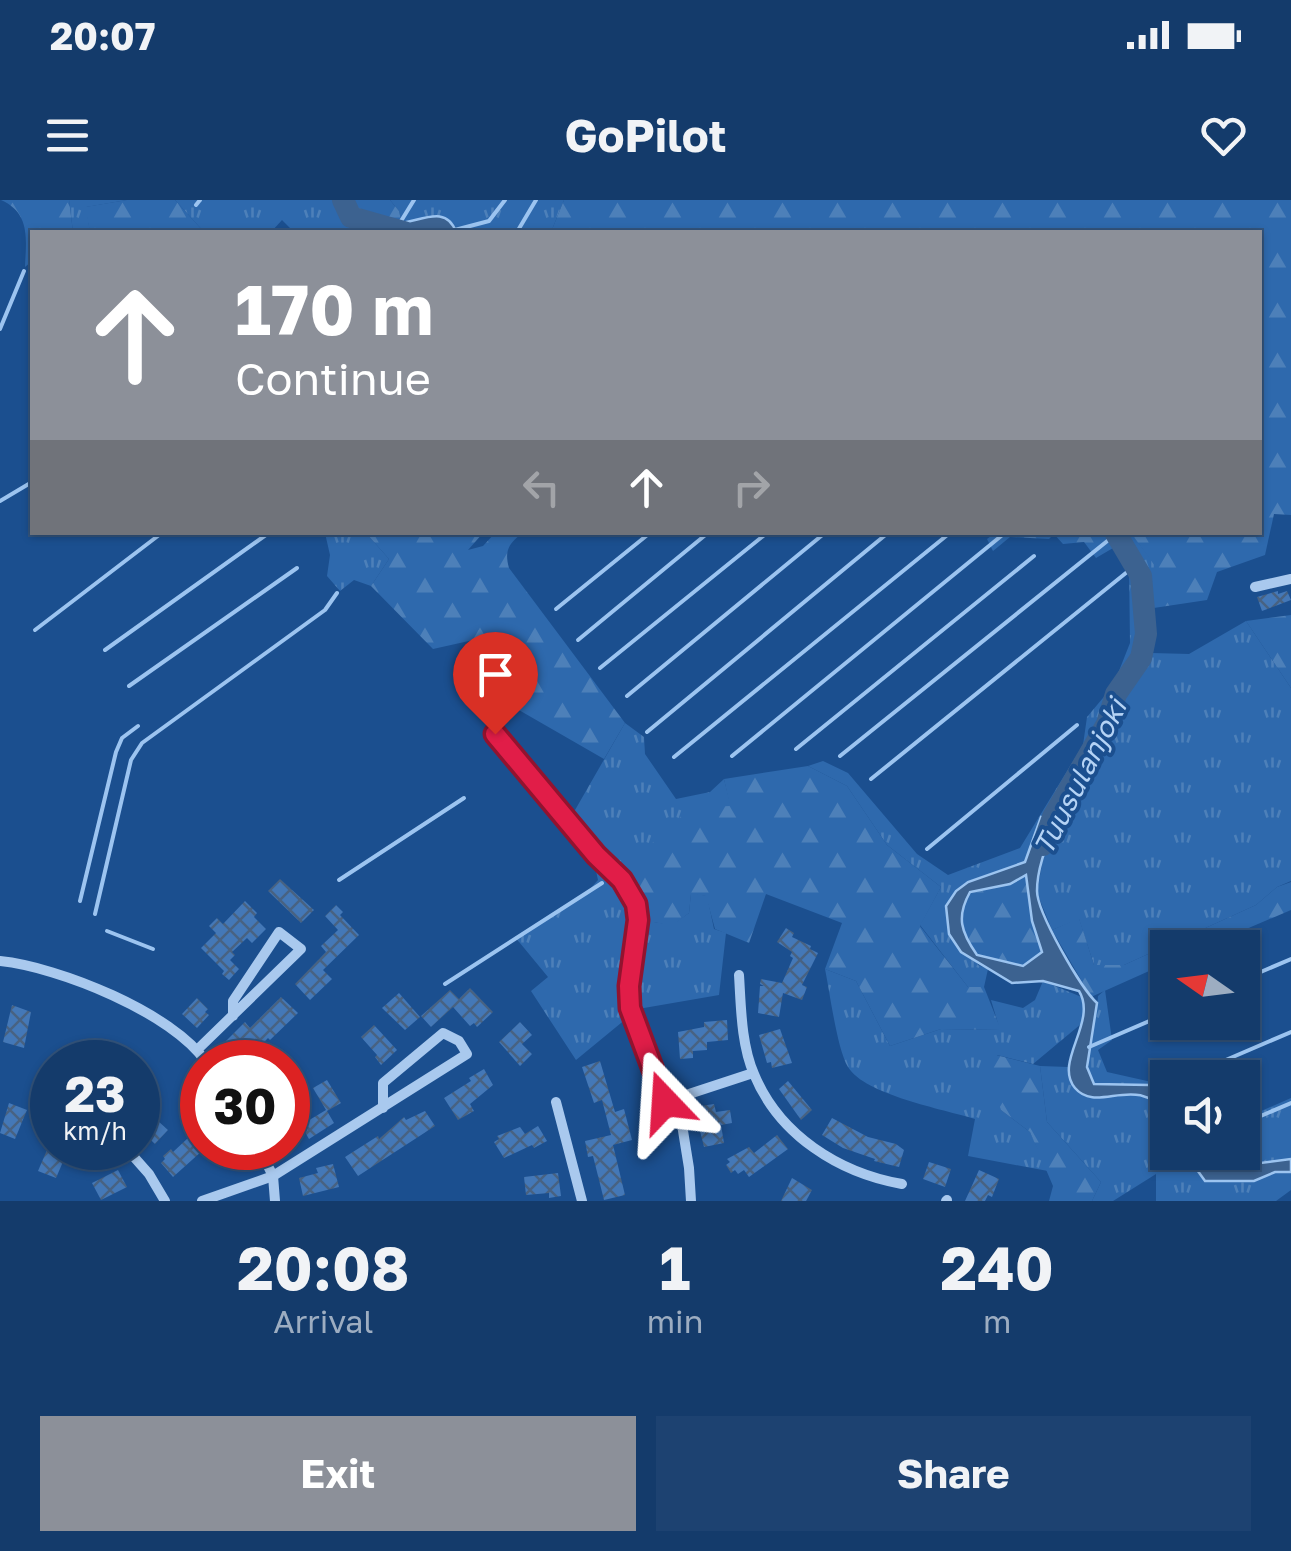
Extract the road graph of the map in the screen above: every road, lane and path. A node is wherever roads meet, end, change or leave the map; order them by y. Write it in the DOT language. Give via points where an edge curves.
graph roads {
  1 [pos="1291,580"];
  2 [pos="1255,587"];
  3 [pos="495,734"];
  4 [pos="572,826"];
  5 [pos="0,961"];
  6 [pos="739,975"];
  7 [pos="233,1016"];
  8 [pos="183,1040"];
  9 [pos="207,1040"];
  10 [pos="753,1072"];
  11 [pos="556,1102"];
  12 [pos="679,1106"];
  13 [pos="383,1108"];
  14 [pos="145,1170"];
  15 [pos="270,1170"];
  16 [pos="273,1176"];
  17 [pos="902,1184"];
  18 [pos="165,1201"];
  19 [pos="202,1201"];
  20 [pos="275,1201"];
  21 [pos="582,1201"];
  22 [pos="691,1201"];
  1 -- 2 [label="street"];
  3 -- 4 [label="lane"];
  4 -- 12 [label="street" via="636,904 630,1008 665,1102"];
  5 -- 8 [label="street" via="75,981 145,1010"];
  6 -- 10 [label="street"];
  7 -- 7 [label="street" via="300,949 279,932 233,1001"];
  7 -- 9 [label="street"];
  10 -- 12 [label="street" via="688,1094"];
  10 -- 17 [label="street" via="804,1142 842,1167"];
  11 -- 21 [label="street"];
  12 -- 22 [label="street"];
  13 -- 13 [label="street" via="467,1054 458,1040 442,1033 384,1084"];
  13 -- 16 [label="street"];
  14 -- 18 [label="street"];
  15 -- 16 [label="street"];
  16 -- 19 [label="street"];
  16 -- 20 [label="street"];
}
